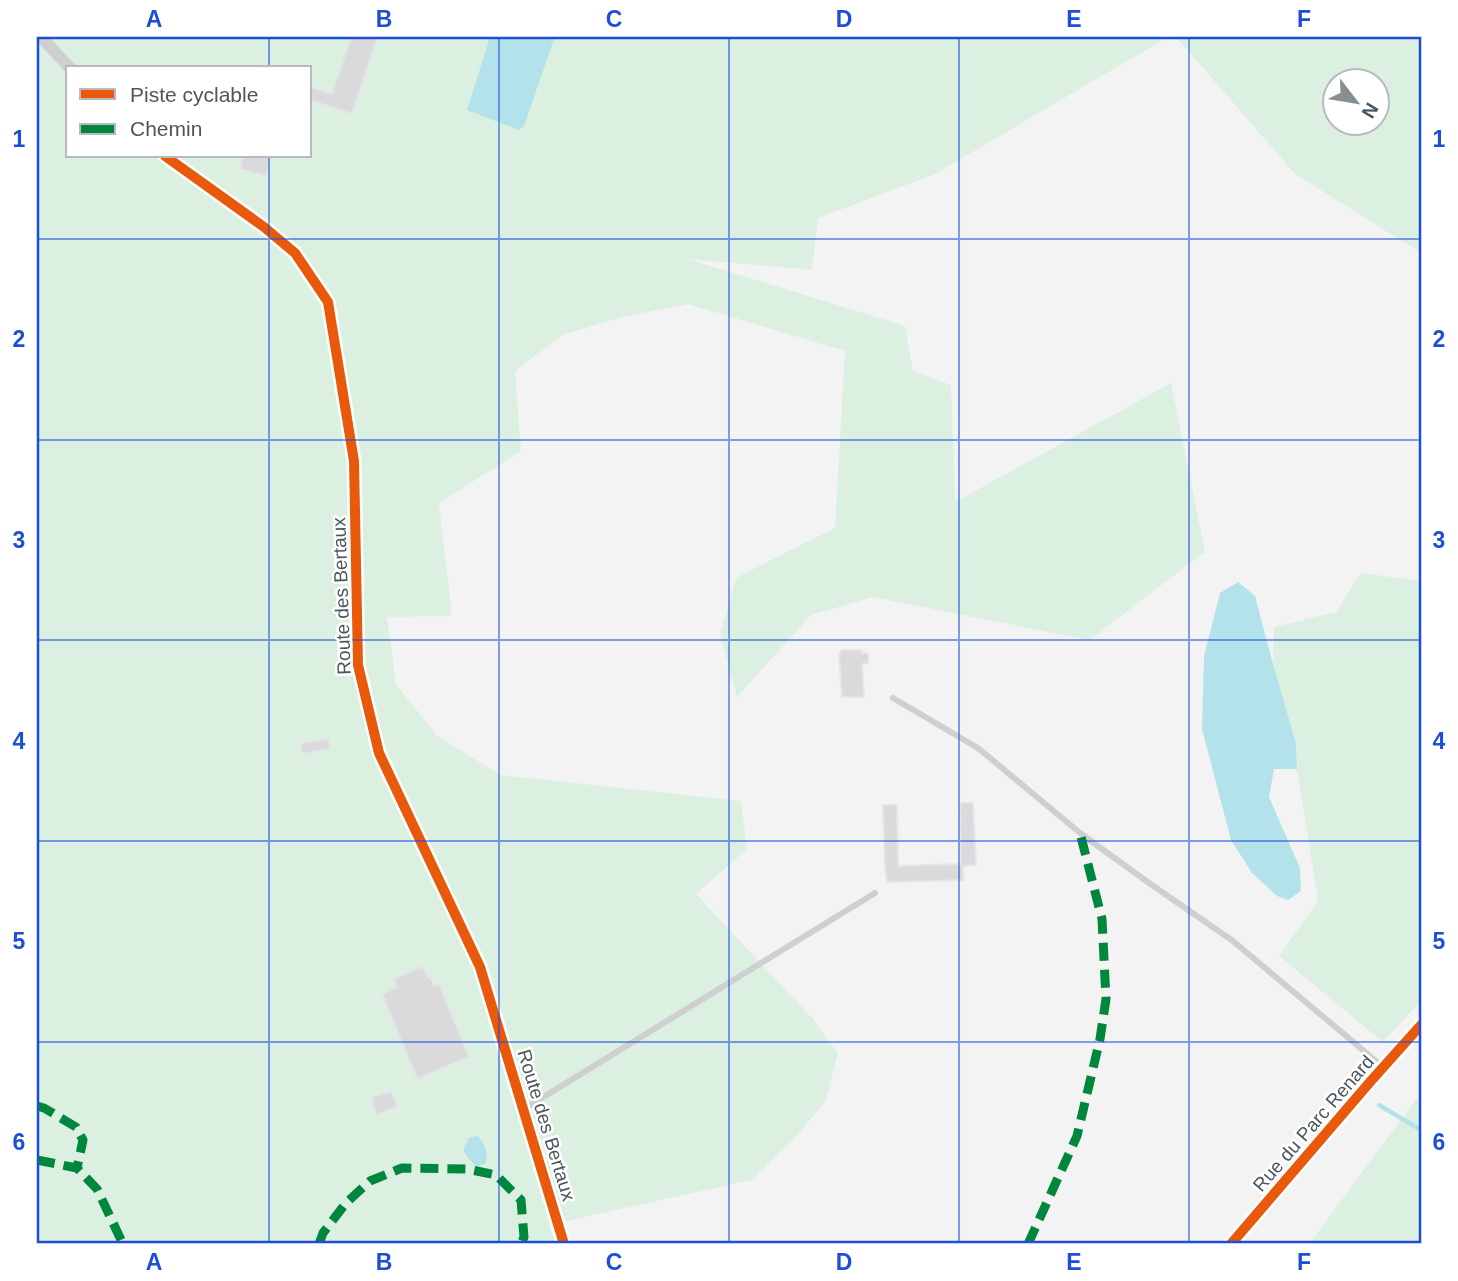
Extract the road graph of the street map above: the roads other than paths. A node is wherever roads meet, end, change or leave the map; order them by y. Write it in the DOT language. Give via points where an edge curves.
graph roads {
  1 [pos="41,37"];
  2 [pos="68,66"];
  3 [pos="168,158"];
  4 [pos="892,698"];
  5 [pos="875,893"];
  6 [pos="1421,1025"];
  7 [pos="1383,1067"];
  8 [pos="524,1110"];
  9 [pos="564,1244"];
  10 [pos="1231,1244"];
  1 -- 2 [label="street"];
  3 -- 8 [label="street, Route des Bertaux" via="295,253 328,302 354,461 358,665 379,753 480,967"];
  4 -- 7 [label="lane" via="978,748 1080,833 1233,941"];
  5 -- 8 [label="lane"];
  6 -- 7 [label="street, Rue du Parc Renard"];
  7 -- 10 [label="street, Rue du Parc Renard"];
  8 -- 9 [label="street, Route des Bertaux"];
}
